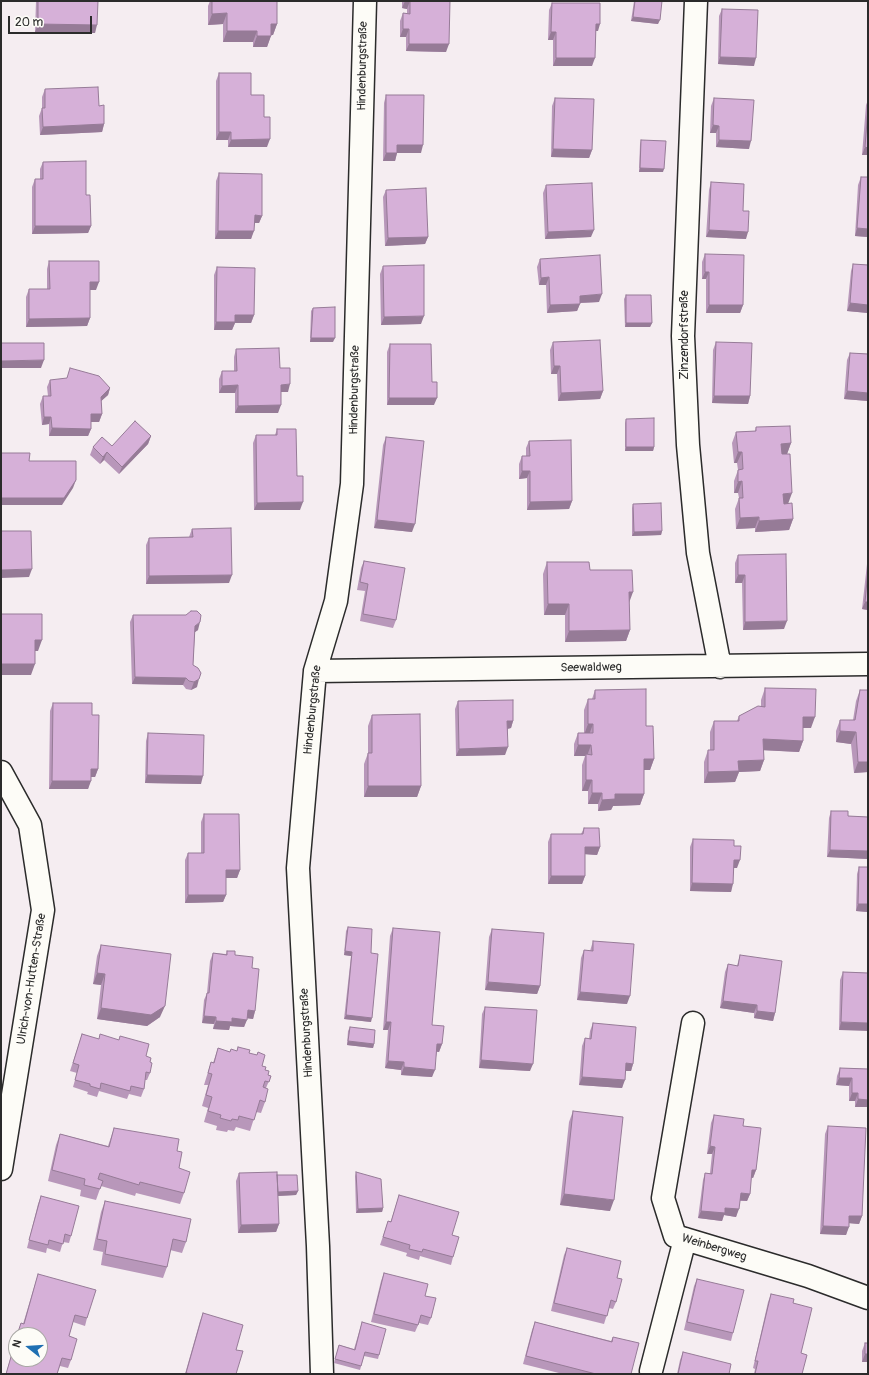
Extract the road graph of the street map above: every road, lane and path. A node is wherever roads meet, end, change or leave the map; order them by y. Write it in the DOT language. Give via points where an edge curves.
graph roads {
  1 [pos="365,1"];
  2 [pos="696,1"];
  3 [pos="868,664"];
  4 [pos="720,667"];
  5 [pos="315,671"];
  6 [pos="1,772"];
  7 [pos="693,1023"];
  8 [pos="1,1168"];
  9 [pos="685,1239"];
  10 [pos="868,1298"];
  11 [pos="651,1371"];
  12 [pos="322,1374"];
  1 -- 5 [label="street, Hindenburgstraße" via="352,484 336,601"];
  2 -- 4 [label="street, Zinzendorfstraße" via="683,336 688,445 698,553"];
  3 -- 4 [label="street, Seewaldweg"];
  4 -- 5 [label="street, Seewaldweg"];
  5 -- 12 [label="street, Hindenburgstraße" via="298,868 318,1246"];
  6 -- 8 [label="street, Ulrich-von-Hutten-Straße" via="30,825 43,910"];
  7 -- 9 [label="street, Weinbergweg" via="663,1198 675,1236"];
  9 -- 10 [label="street, Weinbergweg" via="808,1276"];
  9 -- 11 [label="street"];
}
